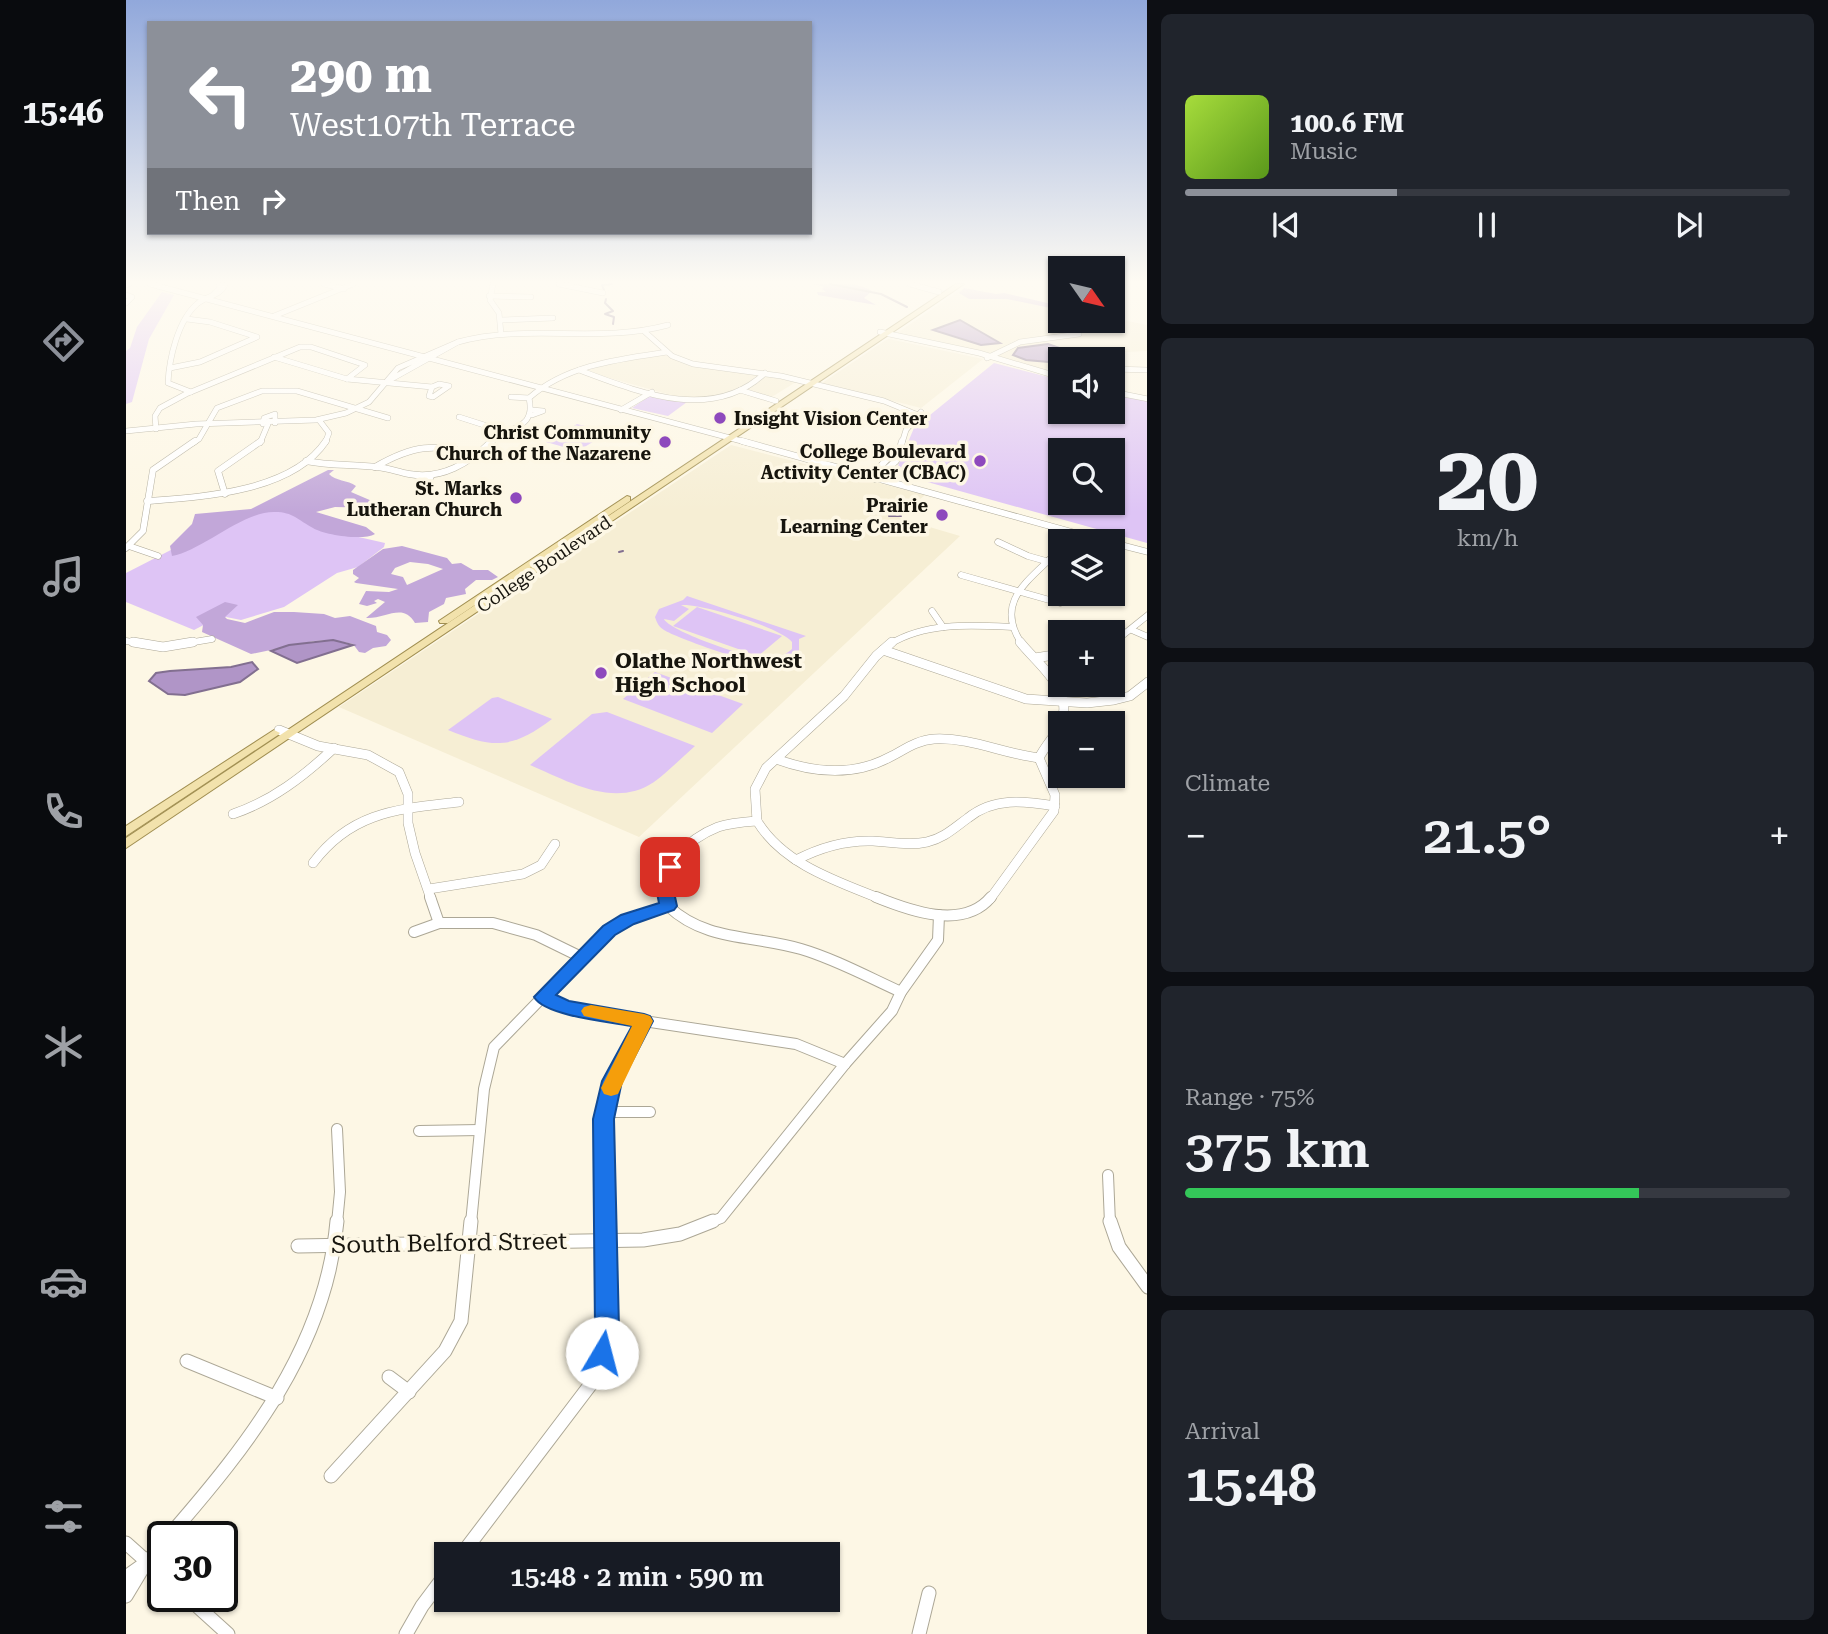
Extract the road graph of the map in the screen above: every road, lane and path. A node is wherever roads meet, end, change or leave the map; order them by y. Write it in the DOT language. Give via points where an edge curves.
graph roads {
  1 [pos="172,360"];
  2 [pos="205,360"];
  3 [pos="268,360"];
  4 [pos="282,360"];
  5 [pos="354,360"];
  6 [pos="421,360"];
  7 [pos="432,360"];
  8 [pos="619,360"];
  9 [pos="685,360"];
  10 [pos="843,360"];
  11 [pos="1002,360"];
  12 [pos="603,363"];
  13 [pos="611,367"];
  14 [pos="170,368"];
  15 [pos="579,370"];
  16 [pos="1125,370"];
  17 [pos="1147,370"];
  18 [pos="765,373"];
  19 [pos="1048,374"];
  20 [pos="348,380"];
  21 [pos="387,382"];
  22 [pos="809,383"];
  23 [pos="432,387"];
  24 [pos="540,389"];
  25 [pos="740,390"];
  26 [pos="191,392"];
  27 [pos="652,392"];
  28 [pos="1125,394"];
  29 [pos="511,397"];
  30 [pos="529,398"];
  31 [pos="1147,399"];
  32 [pos="776,401"];
  33 [pos="357,409"];
  34 [pos="622,411"];
  35 [pos="459,416"];
  36 [pos="388,418"];
  37 [pos="319,419"];
  38 [pos="207,423"];
  39 [pos="269,423"];
  40 [pos="156,429"];
  41 [pos="128,431"];
  42 [pos="506,432"];
  43 [pos="725,439"];
  44 [pos="328,442"];
  45 [pos="337,442"];
  46 [pos="477,455"];
  47 [pos="306,461"];
  48 [pos="375,467"];
  49 [pos="430,476"];
  50 [pos="872,478"];
  51 [pos="426,487"];
  52 [pos="225,494"];
  53 [pos="147,501"];
  54 [pos="1060,529"];
  55 [pos="998,542"];
  56 [pos="1125,546"];
  57 [pos="128,547"];
  58 [pos="1147,552"];
  59 [pos="158,556"];
  60 [pos="1048,562"];
  61 [pos="1048,563"];
  62 [pos="961,575"];
  63 [pos="1020,592"];
  64 [pos="1048,600"];
  65 [pos="932,611"];
  66 [pos="1147,615"];
  67 [pos="943,626"];
  68 [pos="1012,627"];
  69 [pos="1132,630"];
  70 [pos="1125,635"];
  71 [pos="1147,637"];
  72 [pos="212,639"];
  73 [pos="126,641"];
  74 [pos="883,650"];
  75 [pos="1048,656"];
  76 [pos="1035,658"];
  77 [pos="1147,682"];
  78 [pos="1063,703"];
  79 [pos="284,732"];
  80 [pos="334,748"];
  81 [pos="1039,758"];
  82 [pos="776,759"];
  83 [pos="458,802"];
  84 [pos="1055,806"];
  85 [pos="407,809"];
  86 [pos="233,814"];
  87 [pos="757,821"];
  88 [pos="126,832"];
  89 [pos="126,844"];
  90 [pos="555,844"];
  91 [pos="796,860"];
  92 [pos="313,863"];
  93 [pos="429,889"];
  94 [pos="668,906"];
  95 [pos="939,915"];
  96 [pos="439,923"];
  97 [pos="414,932"];
  98 [pos="581,957"];
  99 [pos="901,992"];
  100 [pos="543,997"];
  101 [pos="644,1021"];
  102 [pos="845,1064"];
  103 [pos="605,1112"];
  104 [pos="650,1112"];
  105 [pos="337,1129"];
  106 [pos="419,1130"];
  107 [pos="480,1130"];
  108 [pos="1108,1175"];
  109 [pos="605,1240"];
  110 [pos="470,1243"];
  111 [pos="337,1245"];
  112 [pos="298,1246"];
  113 [pos="1147,1287"];
  114 [pos="187,1361"];
  115 [pos="389,1377"];
  116 [pos="409,1392"];
  117 [pos="278,1398"];
  118 [pos="331,1476"];
  119 [pos="183,1521"];
  120 [pos="470,1542"];
  121 [pos="126,1543"];
  122 [pos="147,1562"];
  123 [pos="126,1577"];
  124 [pos="434,1590"];
  125 [pos="929,1594"];
  126 [pos="126,1596"];
  127 [pos="204,1612"];
  128 [pos="228,1634"];
  129 [pos="406,1634"];
  130 [pos="919,1634"];
  1 -- 14 [label="street"];
  2 -- 14 [label="street"];
  3 -- 26 [label="street"];
  4 -- 20 [label="street"];
  5 -- 20 [label="street" via="365,365"];
  6 -- 21 [label="street"];
  7 -- 24 [label="street"];
  8 -- 12 [label="street"];
  9 -- 18 [label="street"];
  10 -- 22 [label="main road, College Boulevard"];
  11 -- 19 [label="street"];
  12 -- 13 [label="street"];
  12 -- 15 [label="street"];
  14 -- 26 [label="street" via="168,383"];
  15 -- 24 [label="street"];
  15 -- 27 [label="street"];
  16 -- 17 [label="street"];
  18 -- 22 [label="street"];
  18 -- 25 [label="street"];
  20 -- 21 [label="street"];
  21 -- 23 [label="street"];
  21 -- 33 [label="street"];
  22 -- 32 [label="main road, College Boulevard"];
  22 -- 43 [label="main road, College Boulevard"];
  22 -- 50 [label="street" via="920,413 906,430 895,461"];
  24 -- 30 [label="street"];
  24 -- 34 [label="street"];
  25 -- 27 [label="street" via="701,401"];
  25 -- 32 [label="street"];
  26 -- 40 [label="street" via="160,408"];
  27 -- 34 [label="street"];
  28 -- 31 [label="street"];
  29 -- 30 [label="street"];
  30 -- 42 [label="street" via="532,412 525,422"];
  32 -- 43 [label="main road, College Boulevard"];
  33 -- 36 [label="street"];
  33 -- 37 [label="street"];
  33 -- 38 [label="street" via="276,389 221,405"];
  34 -- 43 [label="street"];
  35 -- 42 [label="street"];
  37 -- 39 [label="street"];
  37 -- 44 [label="street" via="329,433"];
  38 -- 39 [label="street"];
  38 -- 40 [label="street"];
  38 -- 53 [label="street" via="194,444 153,470"];
  39 -- 52 [label="street" via="267,436 256,448 218,471"];
  40 -- 41 [label="street"];
  42 -- 46 [label="street"];
  43 -- 50 [label="street"];
  43 -- 79 [label="main road, College Boulevard"];
  44 -- 45 [label="street"];
  44 -- 47 [label="street"];
  46 -- 48 [label="street" via="450,447 422,446 402,451"];
  46 -- 49 [label="street"];
  47 -- 48 [label="street"];
  47 -- 52 [label="street"];
  48 -- 49 [label="street"];
  49 -- 51 [label="street"];
  50 -- 54 [label="street"];
  52 -- 53 [label="street"];
  53 -- 57 [label="street" via="143,531"];
  55 -- 60 [label="street"];
  56 -- 58 [label="street"];
  57 -- 59 [label="street"];
  61 -- 63 [label="street"];
  62 -- 63 [label="street"];
  63 -- 64 [label="street"];
  63 -- 68 [label="street" via="1011,607"];
  65 -- 67 [label="street"];
  66 -- 69 [label="street"];
  67 -- 68 [label="street"];
  67 -- 74 [label="street" via="896,640"];
  68 -- 76 [label="street"];
  69 -- 70 [label="street"];
  69 -- 71 [label="street"];
  72 -- 73 [label="street" via="148,647"];
  74 -- 78 [label="street" via="1014,696"];
  74 -- 82 [label="street" via="846,694"];
  75 -- 76 [label="street"];
  76 -- 78 [label="street" via="1058,684"];
  77 -- 78 [label="street" via="1130,696"];
  78 -- 81 [label="street" via="1063,717"];
  79 -- 80 [label="street"];
  79 -- 88 [label="main road, College Boulevard"];
  79 -- 89 [label="main road, College Boulevard"];
  80 -- 85 [label="street" via="368,755 399,772 408,794"];
  80 -- 86 [label="street" via="257,806"];
  81 -- 82 [label="street" via="929,737 846,772 801,769"];
  81 -- 84 [label="street"];
  82 -- 87 [label="street" via="756,787"];
  83 -- 85 [label="street"];
  84 -- 91 [label="street" via="996,804 976,811 953,833 935,840 912,844 848,841 825,845"];
  84 -- 95 [label="street" via="988,901 964,912"];
  85 -- 92 [label="street" via="361,818 334,836"];
  85 -- 93 [label="street" via="415,853"];
  87 -- 91 [label="street" via="779,849"];
  87 -- 94 [label="street" via="723,826 696,840 665,876"];
  90 -- 93 [label="street" via="534,870"];
  91 -- 95 [label="street" via="912,910"];
  93 -- 96 [label="street"];
  94 -- 98 [label="street" via="620,923"];
  94 -- 99 [label="street" via="684,921 704,930 797,947"];
  95 -- 99 [label="street" via="938,940"];
  96 -- 97 [label="street"];
  96 -- 98 [label="street" via="493,923 536,935"];
  98 -- 100 [label="street"];
  99 -- 102 [label="street" via="892,1011"];
  100 -- 101 [label="street" via="566,1007"];
  100 -- 107 [label="street" via="495,1047"];
  101 -- 102 [label="street" via="796,1044"];
  101 -- 103 [label="street" via="612,1081"];
  102 -- 109 [label="street, South Belford Street" via="722,1218 680,1234"];
  103 -- 104 [label="street"];
  103 -- 109 [label="street"];
  105 -- 111 [label="street" via="342,1186"];
  106 -- 107 [label="street"];
  107 -- 110 [label="street"];
  108 -- 113 [label="street" via="1106,1209 1112,1235"];
  109 -- 110 [label="street, South Belford Street"];
  109 -- 120 [label="street" via="607,1329 597,1376"];
  110 -- 111 [label="street, South Belford Street"];
  110 -- 116 [label="street" via="465,1302 454,1337"];
  111 -- 112 [label="street, South Belford Street"];
  111 -- 117 [label="street" via="315,1324"];
  114 -- 117 [label="street"];
  115 -- 116 [label="street"];
  116 -- 118 [label="street"];
  117 -- 119 [label="street" via="222,1478"];
  121 -- 122 [label="street"];
  122 -- 123 [label="street"];
  122 -- 126 [label="street"];
  124 -- 129 [label="street"];
  125 -- 130 [label="street"];
  127 -- 128 [label="street"];
}
